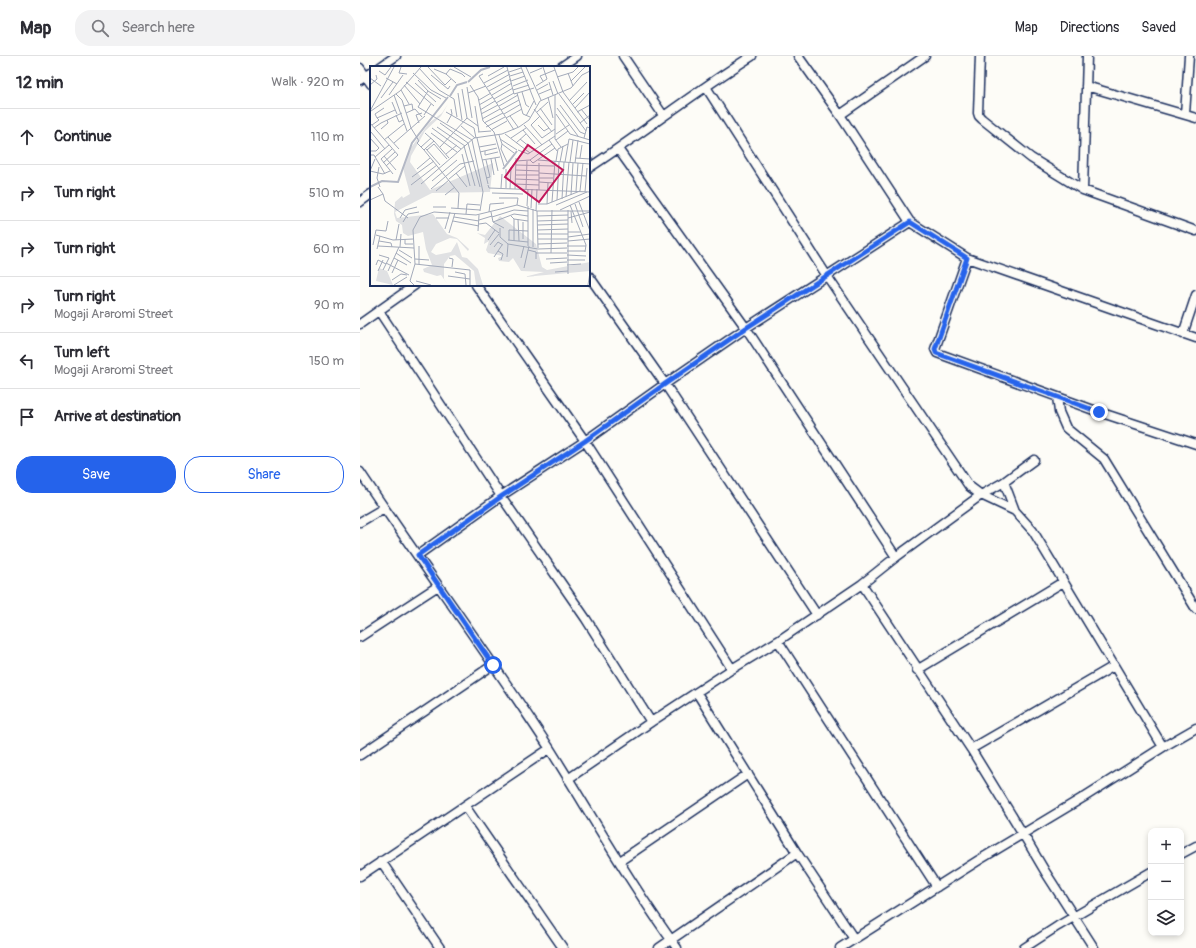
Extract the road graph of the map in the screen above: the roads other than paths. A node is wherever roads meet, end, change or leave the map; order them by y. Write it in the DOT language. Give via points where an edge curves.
graph roads {
  1 [pos="396,56"];
  2 [pos="577,56"];
  3 [pos="623,56"];
  4 [pos="750,56"];
  5 [pos="798,56"];
  6 [pos="925,56"];
  7 [pos="980,56"];
  8 [pos="1087,56"];
  9 [pos="1189,56"];
  10 [pos="381,66"];
  11 [pos="562,66"];
  12 [pos="360,68"];
  13 [pos="366,76"];
  14 [pos="1086,86"];
  15 [pos="706,87"];
  16 [pos="1185,114"];
  17 [pos="663,115"];
  18 [pos="840,115"];
  19 [pos="1196,118"];
  20 [pos="618,149"];
  21 [pos="590,167"];
  22 [pos="1083,190"];
  23 [pos="370,195"];
  24 [pos="360,202"];
  25 [pos="910,222"];
  26 [pos="1196,231"];
  27 [pos="967,258"];
  28 [pos="827,276"];
  29 [pos="590,277"];
  30 [pos="414,286"];
  31 [pos="477,286"];
  32 [pos="1196,295"];
  33 [pos="379,311"];
  34 [pos="360,324"];
  35 [pos="746,328"];
  36 [pos="1183,334"];
  37 [pos="1196,338"];
  38 [pos="665,384"];
  39 [pos="1057,397"];
  40 [pos="585,441"];
  41 [pos="1196,444"];
  42 [pos="1034,460"];
  43 [pos="360,472"];
  44 [pos="1004,482"];
  45 [pos="981,495"];
  46 [pos="502,496"];
  47 [pos="384,508"];
  48 [pos="1015,511"];
  49 [pos="360,522"];
  50 [pos="418,555"];
  51 [pos="896,557"];
  52 [pos="1063,582"];
  53 [pos="862,584"];
  54 [pos="438,586"];
  55 [pos="1196,609"];
  56 [pos="817,614"];
  57 [pos="360,637"];
  58 [pos="778,641"];
  59 [pos="493,665"];
  60 [pos="1114,666"];
  61 [pos="732,668"];
  62 [pos="917,670"];
  63 [pos="697,693"];
  64 [pos="651,722"];
  65 [pos="1196,728"];
  66 [pos="1163,747"];
  67 [pos="549,749"];
  68 [pos="970,750"];
  69 [pos="360,755"];
  70 [pos="748,774"];
  71 [pos="568,779"];
  72 [pos="464,806"];
  73 [pos="1023,834"];
  74 [pos="1196,846"];
  75 [pos="1184,852"];
  76 [pos="797,853"];
  77 [pos="381,861"];
  78 [pos="620,861"];
  79 [pos="1148,874"];
  80 [pos="360,876"];
  81 [pos="937,887"];
  82 [pos="1074,916"];
  83 [pos="854,939"];
  84 [pos="671,940"];
  85 [pos="440,948"];
  86 [pos="563,948"];
  87 [pos="659,948"];
  88 [pos="677,948"];
  89 [pos="840,948"];
  90 [pos="1024,948"];
  91 [pos="1094,948"];
  1 -- 10 [label="street"];
  2 -- 11 [label="street"];
  3 -- 17 [label="street"];
  4 -- 15 [label="street"];
  5 -- 18 [label="street"];
  6 -- 18 [label="street"];
  7 -- 22 [label="street" via="979,116 1031,158"];
  8 -- 14 [label="street"];
  9 -- 16 [label="street"];
  12 -- 13 [label="street"];
  14 -- 16 [label="street"];
  14 -- 22 [label="street"];
  15 -- 17 [label="street"];
  15 -- 28 [label="street"];
  16 -- 19 [label="street"];
  17 -- 20 [label="street"];
  18 -- 25 [label="street"];
  20 -- 21 [label="street"];
  20 -- 35 [label="street"];
  22 -- 26 [label="street"];
  23 -- 24 [label="street"];
  25 -- 27 [label="street"];
  25 -- 28 [label="street"];
  27 -- 36 [label="street"];
  27 -- 39 [label="street" via="935,349 936,353"];
  28 -- 35 [label="street"];
  28 -- 45 [label="street" via="969,486"];
  29 -- 38 [label="street"];
  30 -- 33 [label="street"];
  31 -- 40 [label="street"];
  32 -- 36 [label="street"];
  33 -- 34 [label="street"];
  33 -- 46 [label="street"];
  35 -- 38 [label="street"];
  35 -- 51 [label="street"];
  36 -- 37 [label="street"];
  38 -- 40 [label="street"];
  38 -- 56 [label="street"];
  39 -- 41 [label="street"];
  39 -- 55 [label="street" via="1059,412 1066,428 1104,459"];
  40 -- 46 [label="street"];
  40 -- 61 [label="street"];
  42 -- 44 [label="street"];
  43 -- 47 [label="street"];
  44 -- 45 [label="street"];
  44 -- 48 [label="street"];
  45 -- 48 [label="street"];
  45 -- 51 [label="street"];
  46 -- 50 [label="street"];
  46 -- 64 [label="street" via="586,619"];
  47 -- 49 [label="street"];
  47 -- 50 [label="street"];
  48 -- 52 [label="street" via="1033,531"];
  50 -- 54 [label="street"];
  51 -- 53 [label="street"];
  52 -- 60 [label="street"];
  52 -- 62 [label="street"];
  53 -- 56 [label="street"];
  53 -- 62 [label="street"];
  54 -- 57 [label="street"];
  54 -- 59 [label="street"];
  56 -- 58 [label="street"];
  58 -- 61 [label="street"];
  58 -- 81 [label="street"];
  59 -- 67 [label="street"];
  59 -- 69 [label="street"];
  60 -- 66 [label="street"];
  60 -- 68 [label="street"];
  61 -- 63 [label="street"];
  62 -- 68 [label="street"];
  63 -- 64 [label="street"];
  63 -- 70 [label="street"];
  64 -- 71 [label="street"];
  65 -- 66 [label="street"];
  66 -- 73 [label="street"];
  67 -- 71 [label="street"];
  67 -- 72 [label="street"];
  68 -- 73 [label="street"];
  70 -- 76 [label="street"];
  70 -- 78 [label="street"];
  71 -- 78 [label="street"];
  72 -- 77 [label="street"];
  72 -- 86 [label="street"];
  73 -- 81 [label="street"];
  73 -- 82 [label="street"];
  74 -- 75 [label="street"];
  76 -- 83 [label="street"];
  76 -- 84 [label="street"];
  77 -- 80 [label="street"];
  77 -- 85 [label="street"];
  78 -- 84 [label="street"];
  79 -- 82 [label="street"];
  81 -- 83 [label="street"];
  82 -- 90 [label="street"];
  82 -- 91 [label="street"];
  83 -- 89 [label="street"];
  84 -- 87 [label="street"];
  84 -- 88 [label="street"];
}
